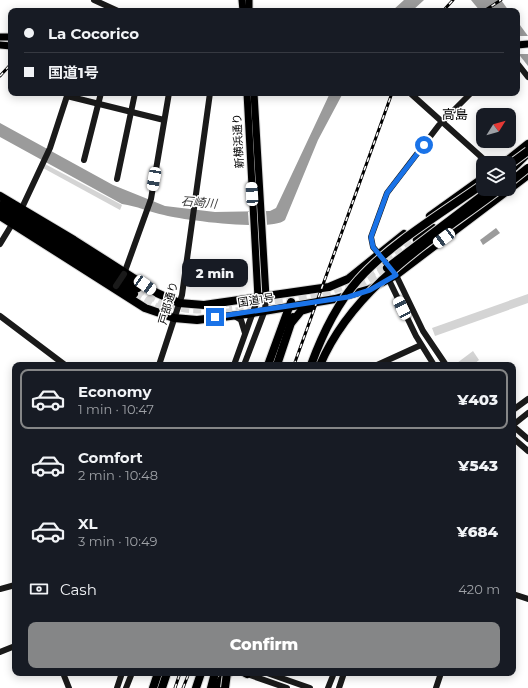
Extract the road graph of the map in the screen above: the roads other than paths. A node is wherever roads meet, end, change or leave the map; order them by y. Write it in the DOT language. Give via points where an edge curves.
graph roads {
  1 [pos="94,0"];
  2 [pos="111,8"];
  3 [pos="520,67"];
  4 [pos="528,77"];
  5 [pos="67,96"];
  6 [pos="71,96"];
  7 [pos="100,96"];
  8 [pos="134,96"];
  9 [pos="168,96"];
  10 [pos="210,96"];
  11 [pos="247,96"];
  12 [pos="254,96"];
  13 [pos="413,96"];
  14 [pos="468,96"];
  15 [pos="99,104"];
  16 [pos="131,112"];
  17 [pos="164,120"];
  18 [pos="443,122"];
  19 [pos="528,144"];
  20 [pos="528,152"];
  21 [pos="480,156"];
  22 [pos="513,156"];
  23 [pos="528,156"];
  24 [pos="84,160"];
  25 [pos="516,160"];
  26 [pos="528,162"];
  27 [pos="516,164"];
  28 [pos="516,165"];
  29 [pos="528,168"];
  30 [pos="516,171"];
  31 [pos="528,175"];
  32 [pos="516,176"];
  33 [pos="117,179"];
  34 [pos="476,183"];
  35 [pos="476,189"];
  36 [pos="476,193"];
  37 [pos="0,196"];
  38 [pos="477,196"];
  39 [pos="482,196"];
  40 [pos="487,196"];
  41 [pos="491,196"];
  42 [pos="0,202"];
  43 [pos="0,210"];
  44 [pos="257,211"];
  45 [pos="0,216"];
  46 [pos="17,216"];
  47 [pos="426,225"];
  48 [pos="0,244"];
  49 [pos="378,254"];
  50 [pos="124,273"];
  51 [pos="396,275"];
  52 [pos="389,280"];
  53 [pos="115,287"];
  54 [pos="136,291"];
  55 [pos="302,292"];
  56 [pos="348,297"];
  57 [pos="262,298"];
  58 [pos="179,303"];
  59 [pos="299,305"];
  60 [pos="289,306"];
  61 [pos="265,310"];
  62 [pos="254,313"];
  63 [pos="233,315"];
  64 [pos="0,316"];
  65 [pos="174,318"];
  66 [pos="292,322"];
  67 [pos="245,334"];
  68 [pos="421,345"];
  69 [pos="410,350"];
  70 [pos="428,356"];
  71 [pos="61,362"];
  72 [pos="160,362"];
  73 [pos="235,362"];
  74 [pos="245,362"];
  75 [pos="269,362"];
  76 [pos="278,362"];
  77 [pos="312,362"];
  78 [pos="322,362"];
  79 [pos="384,362"];
  80 [pos="432,362"];
  81 [pos="444,362"];
  82 [pos="528,399"];
  83 [pos="516,408"];
  84 [pos="528,413"];
  85 [pos="516,423"];
  86 [pos="516,428"];
  87 [pos="528,439"];
  88 [pos="516,441"];
  89 [pos="528,451"];
  90 [pos="12,586"];
  91 [pos="0,589"];
  92 [pos="516,595"];
  93 [pos="528,600"];
  94 [pos="12,647"];
  95 [pos="0,652"];
  96 [pos="64,676"];
  97 [pos="121,676"];
  98 [pos="131,676"];
  99 [pos="157,676"];
  100 [pos="166,676"];
  101 [pos="196,676"];
  102 [pos="200,676"];
  103 [pos="206,676"];
  104 [pos="214,676"];
  105 [pos="225,676"];
  106 [pos="227,676"];
  107 [pos="254,676"];
  108 [pos="277,676"];
  109 [pos="333,676"];
  110 [pos="343,676"];
  111 [pos="440,676"];
  112 [pos="69,688"];
  113 [pos="117,688"];
  114 [pos="126,688"];
  115 [pos="153,688"];
  116 [pos="162,688"];
  117 [pos="192,688"];
  118 [pos="196,688"];
  119 [pos="202,688"];
  120 [pos="211,688"];
  121 [pos="218,688"];
  122 [pos="225,688"];
  123 [pos="287,688"];
  124 [pos="310,688"];
  125 [pos="328,688"];
  126 [pos="339,688"];
  127 [pos="436,688"];
  1 -- 2 [label="street"];
  3 -- 4 [label="street"];
  5 -- 46 [label="street" via="50,148"];
  6 -- 15 [label="street"];
  7 -- 15 [label="street"];
  8 -- 16 [label="street"];
  9 -- 17 [label="street"];
  10 -- 58 [label="street, 戸部通り" via="195,209"];
  11 -- 44 [label="main road, 新横浜通り"];
  12 -- 44 [label="main road, 新横浜通り"];
  13 -- 18 [label="street"];
  14 -- 18 [label="street"];
  15 -- 16 [label="street"];
  15 -- 24 [label="street"];
  16 -- 17 [label="street"];
  16 -- 33 [label="street"];
  17 -- 50 [label="street" via="150,201"];
  18 -- 21 [label="street"];
  18 -- 49 [label="street" via="384,198 371,237"];
  19 -- 22 [label="highway"];
  20 -- 25 [label="highway, bridge"];
  20 -- 27 [label="highway"];
  23 -- 28 [label="highway"];
  26 -- 30 [label="highway"];
  29 -- 32 [label="highway, bridge"];
  31 -- 51 [label="highway, 国道1号"];
  34 -- 49 [label="highway, 国道1号"];
  35 -- 47 [label="highway, bridge"];
  36 -- 47 [label="highway, bridge"];
  37 -- 46 [label="highway, 国道1号"];
  38 -- 40 [label="highway" via="419,242"];
  39 -- 78 [label="highway, bridge" via="398,258 370,285 341,321"];
  41 -- 78 [label="highway, bridge" via="375,286 345,321"];
  42 -- 46 [label="highway, 国道1号"];
  43 -- 46 [label="highway, 国道1号"];
  44 -- 57 [label="main road"];
  45 -- 46 [label="highway, 国道1号"];
  46 -- 48 [label="street"];
  46 -- 50 [label="highway, 国道1号"];
  46 -- 53 [label="highway, 国道1号"];
  46 -- 54 [label="highway, 国道1号"];
  47 -- 77 [label="highway, bridge" via="377,262 352,288 336,310"];
  49 -- 51 [label="street"];
  49 -- 52 [label="street"];
  49 -- 55 [label="highway, 国道1号" via="338,284"];
  50 -- 53 [label="street, bridge"];
  50 -- 58 [label="highway, 国道1号"];
  51 -- 52 [label="highway, 国道1号"];
  51 -- 81 [label="street" via="426,336"];
  52 -- 56 [label="highway, 国道1号"];
  52 -- 68 [label="street"];
  53 -- 65 [label="highway, 国道1号" via="146,308"];
  55 -- 57 [label="highway, 国道1号"];
  55 -- 60 [label="highway"];
  56 -- 59 [label="highway, 国道1号"];
  56 -- 66 [label="highway" via="335,303 303,309"];
  57 -- 58 [label="highway, 国道1号" via="204,305"];
  57 -- 61 [label="street"];
  57 -- 62 [label="street"];
  58 -- 65 [label="street, 戸部通り"];
  59 -- 60 [label="highway, 国道1号"];
  59 -- 66 [label="highway"];
  60 -- 61 [label="highway, 国道1号"];
  60 -- 75 [label="highway"];
  61 -- 62 [label="highway, 国道1号"];
  61 -- 74 [label="street"];
  62 -- 63 [label="highway, 国道1号"];
  62 -- 67 [label="street"];
  63 -- 65 [label="highway, 国道1号" via="197,320"];
  63 -- 67 [label="street" via="241,320"];
  64 -- 71 [label="street"];
  65 -- 72 [label="street, 戸部通り"];
  66 -- 76 [label="highway"];
  67 -- 73 [label="street"];
  68 -- 69 [label="street"];
  68 -- 70 [label="street"];
  69 -- 70 [label="street"];
  69 -- 79 [label="street"];
  70 -- 80 [label="street"];
  82 -- 83 [label="street"];
  84 -- 85 [label="street"];
  86 -- 87 [label="street"];
  88 -- 89 [label="street"];
  90 -- 91 [label="street"];
  92 -- 93 [label="street"];
  94 -- 95 [label="street"];
  96 -- 112 [label="street"];
  97 -- 113 [label="street"];
  98 -- 114 [label="street"];
  99 -- 115 [label="highway"];
  100 -- 116 [label="highway"];
  101 -- 117 [label="highway"];
  102 -- 118 [label="highway"];
  103 -- 119 [label="highway"];
  104 -- 120 [label="highway"];
  105 -- 121 [label="highway"];
  106 -- 122 [label="highway, bridge"];
  107 -- 123 [label="street"];
  108 -- 124 [label="street"];
  109 -- 125 [label="street"];
  110 -- 126 [label="street"];
  111 -- 127 [label="street"];
}
